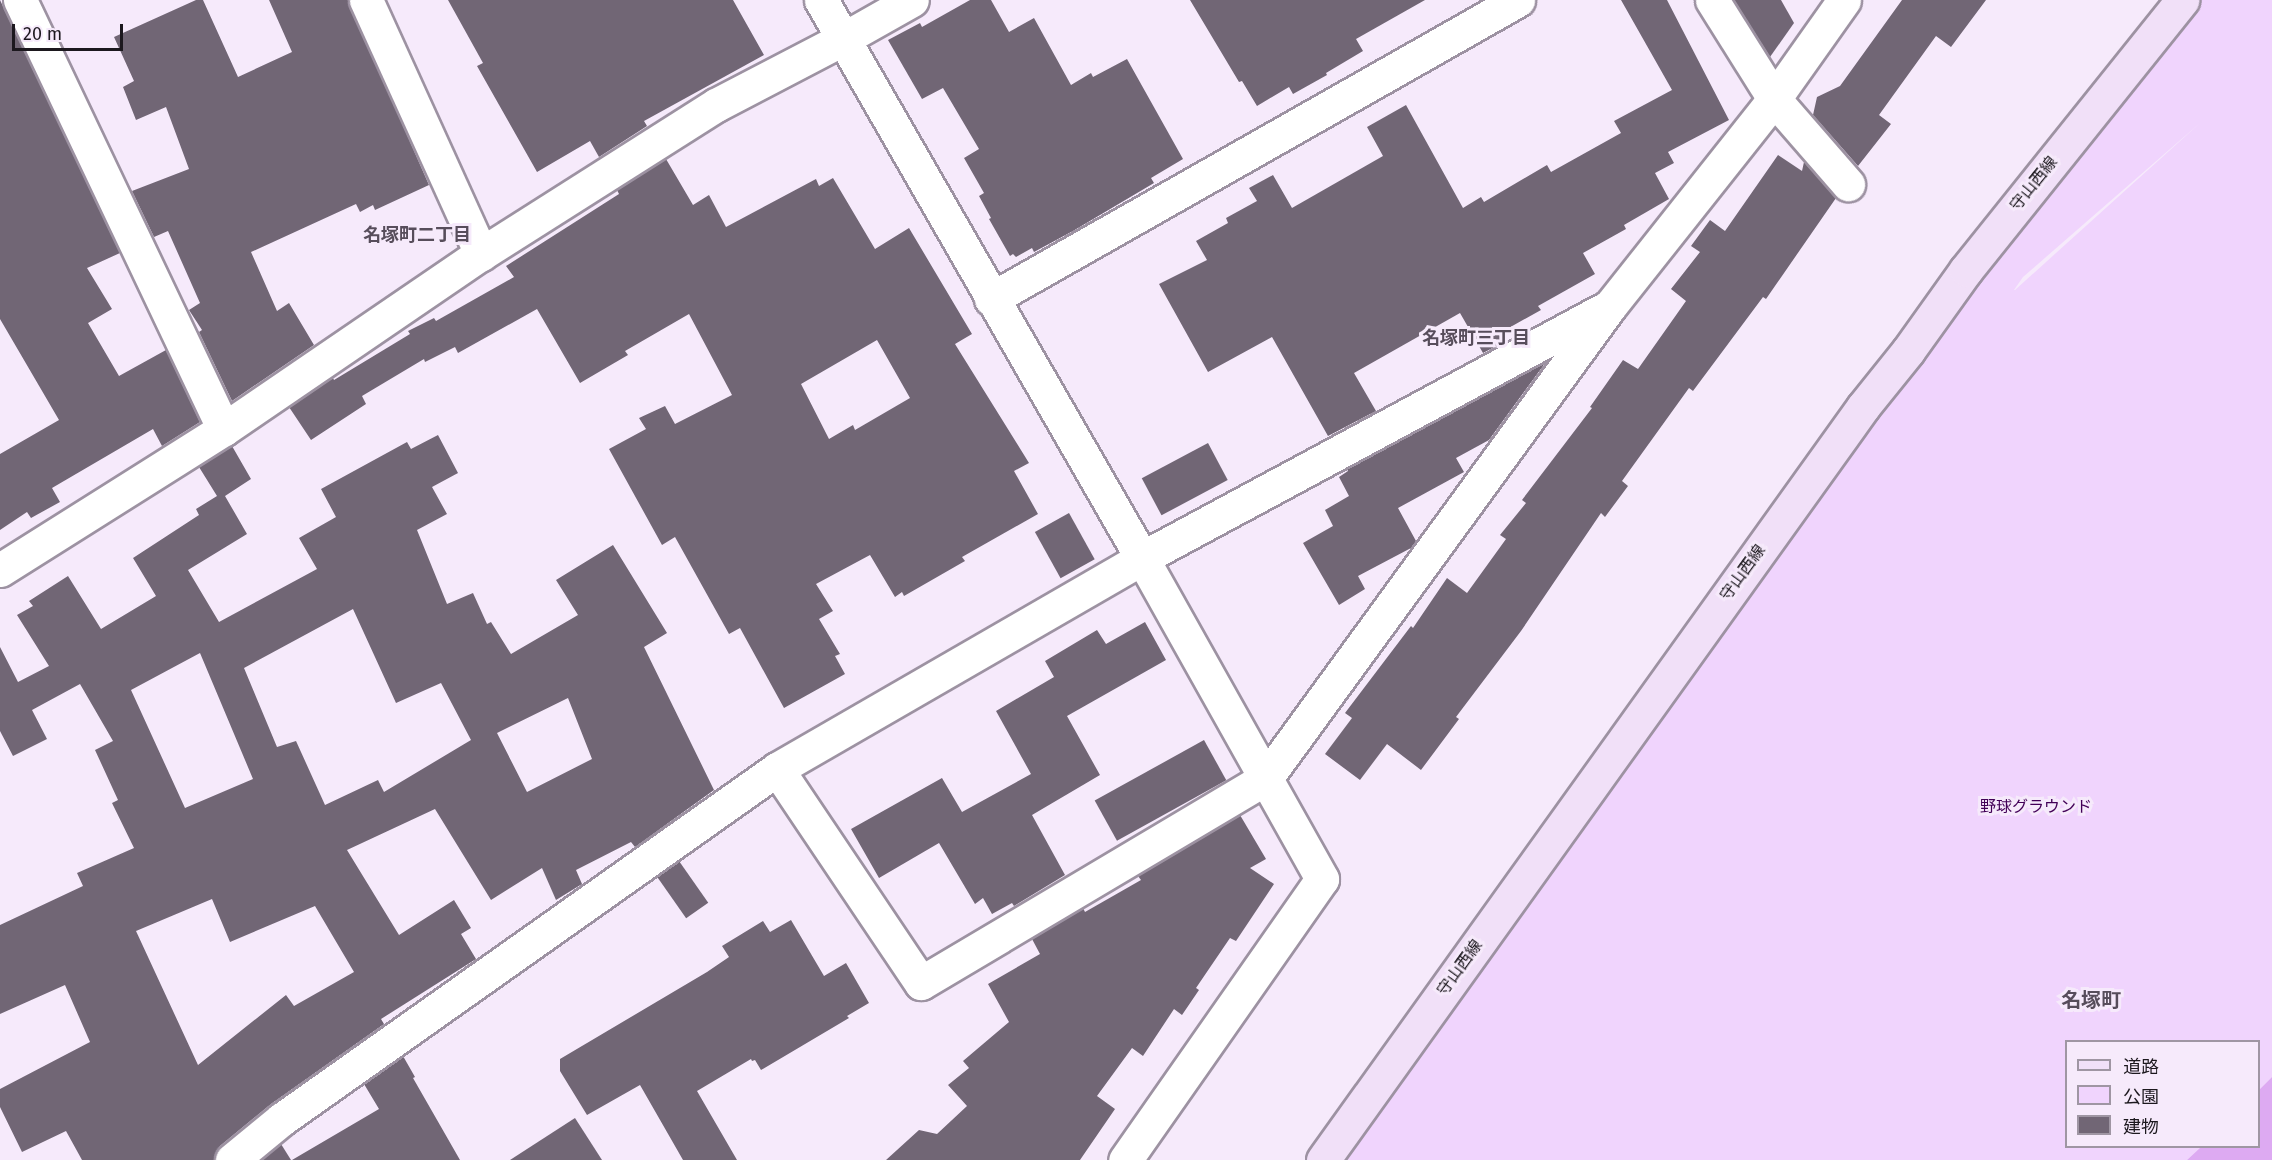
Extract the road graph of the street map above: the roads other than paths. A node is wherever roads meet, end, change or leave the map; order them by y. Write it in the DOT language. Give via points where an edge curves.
graph roads {
  1 [pos="20,0"];
  2 [pos="366,0"];
  3 [pos="820,0"];
  4 [pos="912,0"];
  5 [pos="1518,0"];
  6 [pos="1712,0"];
  7 [pos="1844,0"];
  8 [pos="2182,0"];
  9 [pos="843,39"];
  10 [pos="1774,99"];
  11 [pos="1848,184"];
  12 [pos="482,254"];
  13 [pos="991,299"];
  14 [pos="1610,306"];
  15 [pos="224,429"];
  16 [pos="1142,558"];
  17 [pos="0,570"];
  18 [pos="777,769"];
  19 [pos="1266,778"];
  20 [pos="232,1160"];
  21 [pos="1125,1160"];
  22 [pos="1323,1160"];
  1 -- 15 [label="street"];
  2 -- 12 [label="street"];
  3 -- 9 [label="street"];
  4 -- 9 [label="street"];
  5 -- 13 [label="street"];
  6 -- 10 [label="street"];
  7 -- 10 [label="street"];
  8 -- 22 [label="main road, 守山西線" via="1966,270 1863,407"];
  9 -- 12 [label="street" via="716,105"];
  9 -- 13 [label="street"];
  10 -- 11 [label="street"];
  10 -- 14 [label="street"];
  12 -- 15 [label="street"];
  13 -- 16 [label="street"];
  14 -- 16 [label="street"];
  14 -- 19 [label="street"];
  15 -- 17 [label="street"];
  16 -- 18 [label="street"];
  16 -- 19 [label="street"];
  18 -- 19 [label="street" via="921,983"];
  18 -- 20 [label="street" via="282,1119"];
  19 -- 21 [label="street" via="1322,879"];
}
